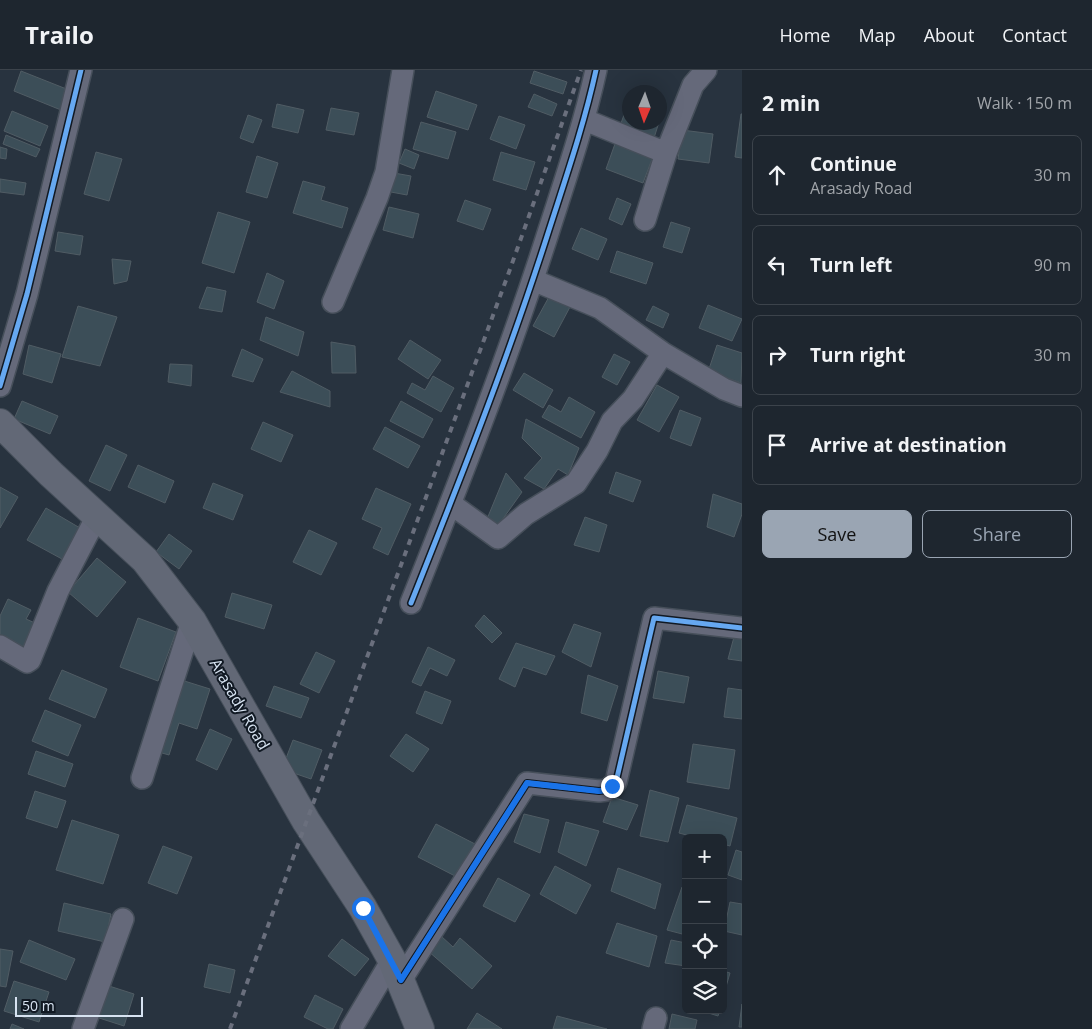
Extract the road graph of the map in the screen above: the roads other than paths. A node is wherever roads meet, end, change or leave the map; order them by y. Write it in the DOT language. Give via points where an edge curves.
graph roads {
  1 [pos="81,70"];
  2 [pos="403,70"];
  3 [pos="596,70"];
  4 [pos="706,70"];
  5 [pos="584,120"];
  6 [pos="666,153"];
  7 [pos="645,220"];
  8 [pos="533,280"];
  9 [pos="333,302"];
  10 [pos="663,353"];
  11 [pos="0,386"];
  12 [pos="742,396"];
  13 [pos="0,423"];
  14 [pos="451,504"];
  15 [pos="96,516"];
  16 [pos="411,603"];
  17 [pos="192,621"];
  18 [pos="742,628"];
  19 [pos="0,646"];
  20 [pos="142,778"];
  21 [pos="124,919"];
  22 [pos="396,970"];
  23 [pos="83,1029"];
  24 [pos="351,1029"];
  25 [pos="420,1029"];
  1 -- 11 [label="street" via="27,294"];
  2 -- 9 [label="street" via="386,172"];
  3 -- 5 [label="street"];
  4 -- 6 [label="street" via="693,85"];
  5 -- 6 [label="street"];
  5 -- 8 [label="street"];
  6 -- 7 [label="street"];
  8 -- 10 [label="street" via="600,308"];
  8 -- 14 [label="street"];
  10 -- 12 [label="street"];
  10 -- 14 [label="street" via="632,399 612,421 576,483 526,514 498,538"];
  13 -- 15 [label="main road, Arasady Road"];
  14 -- 16 [label="street"];
  15 -- 17 [label="main road, Arasady Road" via="145,560"];
  15 -- 19 [label="street" via="58,591 30,660 23,661"];
  17 -- 20 [label="street"];
  17 -- 22 [label="main road, Arasady Road" via="306,821 363,908"];
  18 -- 22 [label="street" via="654,618 616,782 607,790 599,791 527,783"];
  21 -- 23 [label="street"];
  22 -- 24 [label="street"];
  22 -- 25 [label="main road, Arasady Road"];
}
